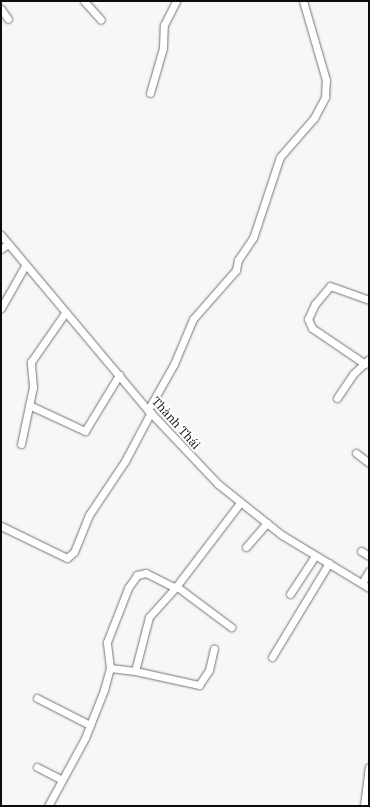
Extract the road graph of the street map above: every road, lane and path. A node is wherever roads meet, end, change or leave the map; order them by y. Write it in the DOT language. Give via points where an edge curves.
graph roads {
  1 [pos="84,1"];
  2 [pos="176,1"];
  3 [pos="303,1"];
  4 [pos="1,9"];
  5 [pos="8,19"];
  6 [pos="101,20"];
  7 [pos="150,93"];
  8 [pos="1,235"];
  9 [pos="8,244"];
  10 [pos="1,249"];
  11 [pos="25,266"];
  12 [pos="369,298"];
  13 [pos="1,308"];
  14 [pos="65,314"];
  15 [pos="367,362"];
  16 [pos="119,375"];
  17 [pos="337,398"];
  18 [pos="29,405"];
  19 [pos="150,411"];
  20 [pos="21,444"];
  21 [pos="356,453"];
  22 [pos="369,463"];
  23 [pos="240,503"];
  24 [pos="267,523"];
  25 [pos="1,526"];
  26 [pos="246,547"];
  27 [pos="361,551"];
  28 [pos="315,556"];
  29 [pos="369,556"];
  30 [pos="329,563"];
  31 [pos="369,571"];
  32 [pos="367,586"];
  33 [pos="176,587"];
  34 [pos="290,594"];
  35 [pos="231,627"];
  36 [pos="214,649"];
  37 [pos="272,657"];
  38 [pos="110,668"];
  39 [pos="136,672"];
  40 [pos="37,698"];
  41 [pos="90,725"];
  42 [pos="369,767"];
  43 [pos="37,768"];
  44 [pos="61,779"];
  45 [pos="48,806"];
  46 [pos="364,806"];
  1 -- 6 [label="street"];
  2 -- 7 [label="street" via="164,25 163,48"];
  3 -- 19 [label="street" via="326,80 325,97 314,118 280,157 253,238 236,270 193,319"];
  4 -- 5 [label="street"];
  8 -- 9 [label="street, Thành Thái"];
  9 -- 10 [label="street"];
  9 -- 11 [label="street, Thành Thái"];
  11 -- 13 [label="street"];
  11 -- 14 [label="street, Thành Thái"];
  12 -- 15 [label="street" via="327,286 308,319 312,328"];
  14 -- 16 [label="street, Thành Thái"];
  14 -- 18 [label="street" via="31,362 33,387"];
  15 -- 17 [label="street" via="353,374"];
  16 -- 18 [label="street" via="85,430"];
  16 -- 19 [label="street, Thành Thái"];
  18 -- 20 [label="street"];
  19 -- 23 [label="street, Thành Thái" via="206,473"];
  19 -- 25 [label="street" via="125,461 88,515 74,552 68,558"];
  21 -- 22 [label="street"];
  23 -- 24 [label="street, Thành Thái"];
  23 -- 33 [label="street"];
  24 -- 26 [label="street"];
  24 -- 28 [label="street, Thành Thái"];
  27 -- 29 [label="street"];
  28 -- 30 [label="street, Thành Thái"];
  28 -- 34 [label="street"];
  30 -- 32 [label="street, Thành Thái"];
  30 -- 37 [label="street"];
  31 -- 32 [label="street"];
  33 -- 35 [label="street"];
  33 -- 38 [label="street" via="153,576 137,575 126,591 110,632 107,645"];
  33 -- 39 [label="street" via="149,617"];
  36 -- 39 [label="street" via="209,670 199,684"];
  38 -- 39 [label="street"];
  38 -- 41 [label="street"];
  40 -- 41 [label="street"];
  41 -- 44 [label="street"];
  42 -- 46 [label="street"];
  43 -- 44 [label="street"];
  44 -- 45 [label="street"];
}
